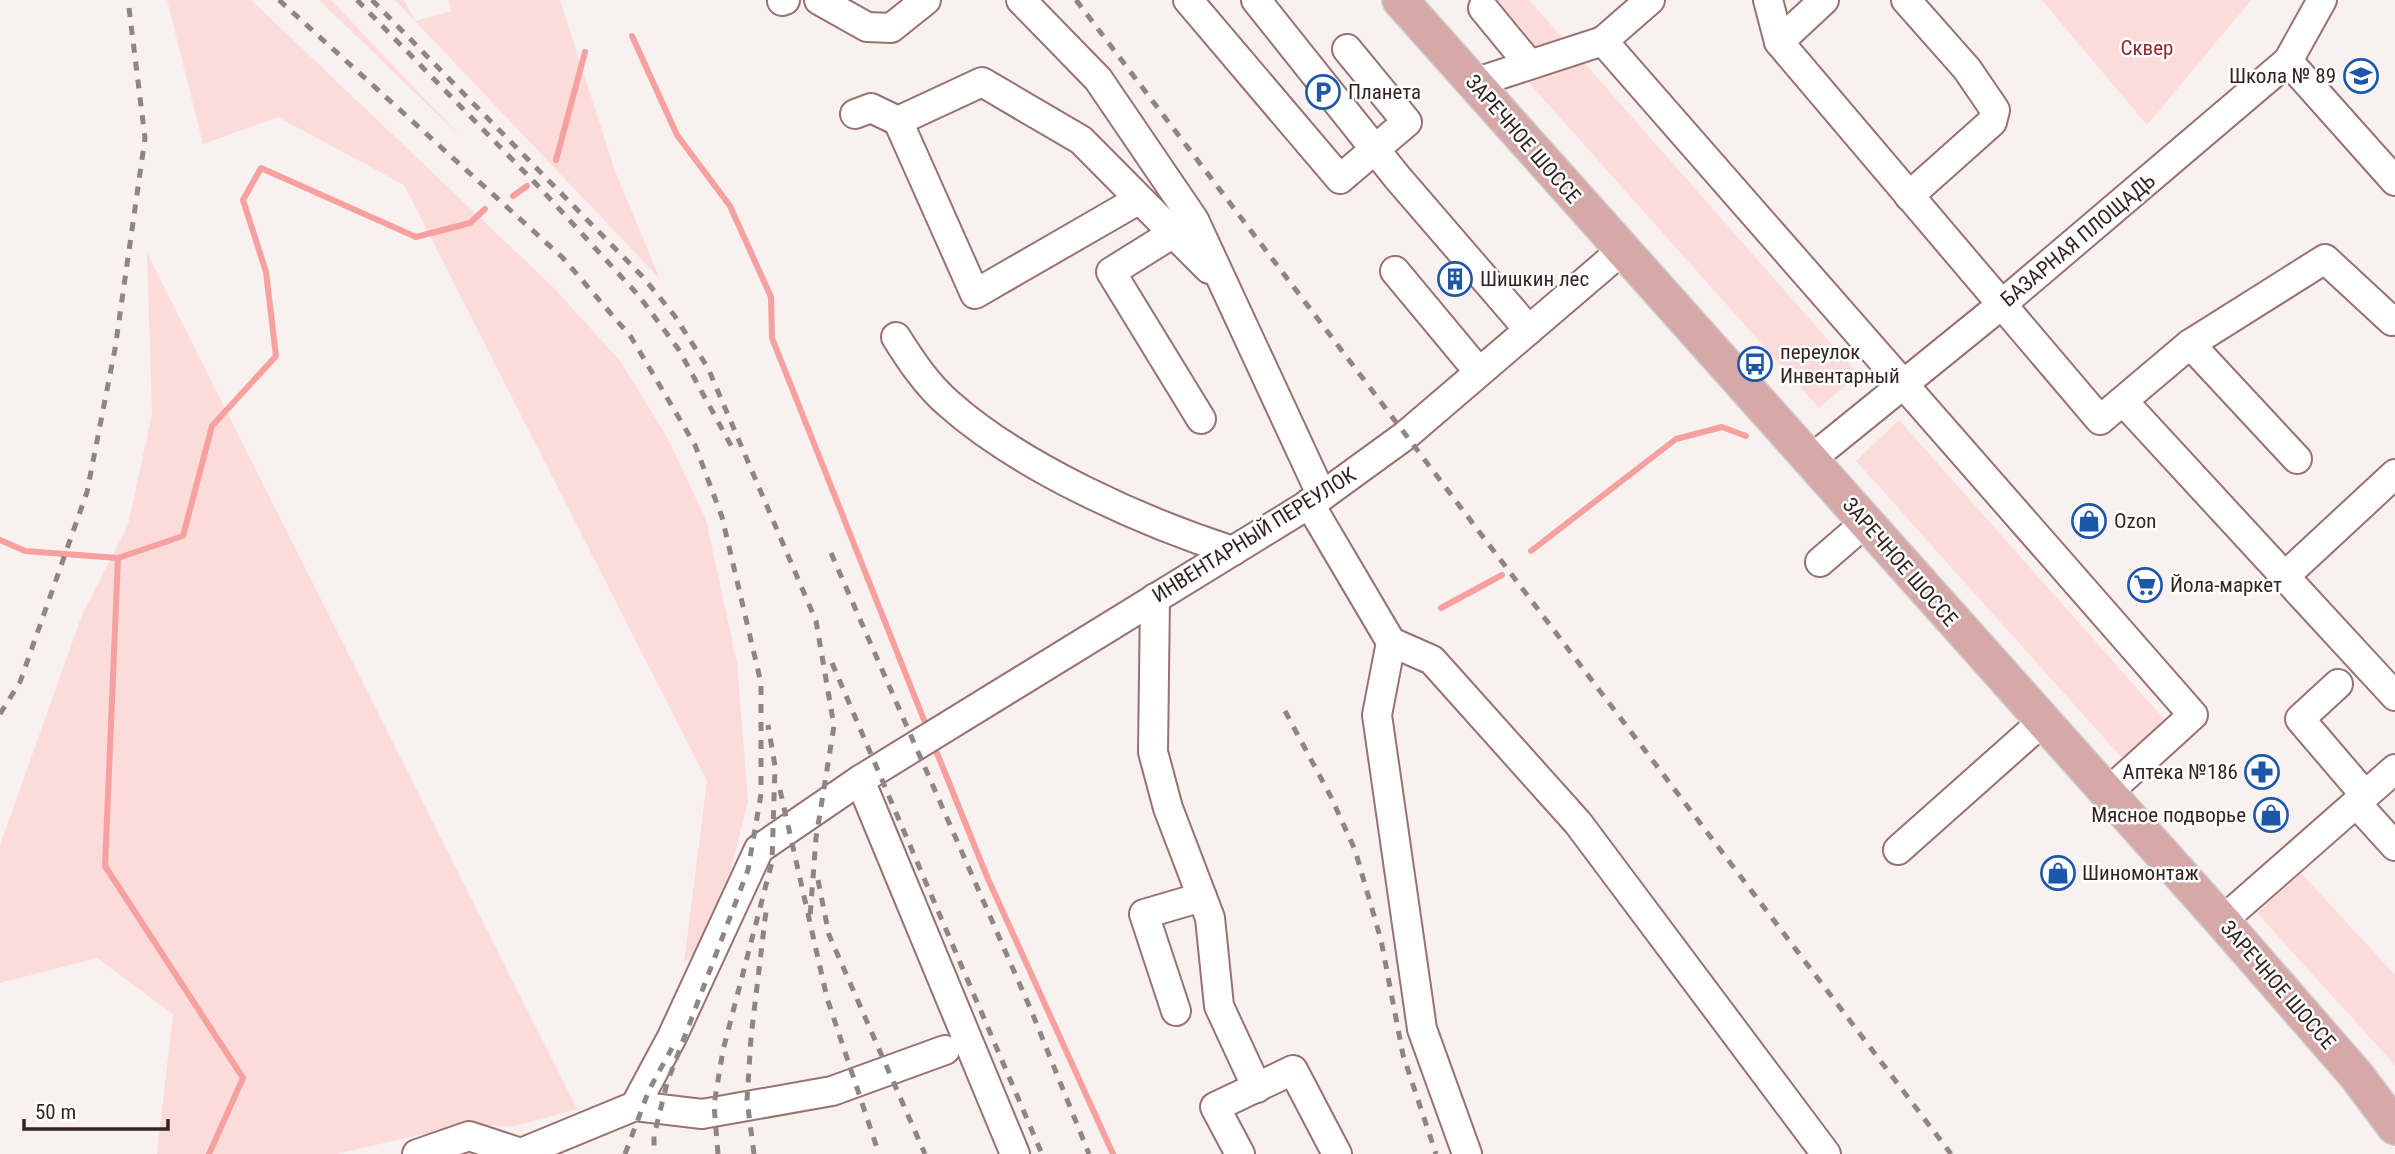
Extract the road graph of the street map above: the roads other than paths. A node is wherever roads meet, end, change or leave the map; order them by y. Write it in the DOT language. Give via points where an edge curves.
graph roads {
  1 [pos="819,0"];
  2 [pos="926,0"];
  3 [pos="1021,0"];
  4 [pos="1188,0"];
  5 [pos="1256,0"];
  6 [pos="1400,0"];
  7 [pos="1650,0"];
  8 [pos="1768,0"];
  9 [pos="1824,0"];
  10 [pos="1906,0"];
  11 [pos="2322,0"];
  12 [pos="1483,8"];
  13 [pos="1603,41"];
  14 [pos="1779,42"];
  15 [pos="1347,49"];
  16 [pos="2288,61"];
  17 [pos="1529,64"];
  18 [pos="1474,83"];
  19 [pos="855,114"];
  20 [pos="898,121"];
  21 [pos="1376,149"];
  22 [pos="2395,181"];
  23 [pos="1909,196"];
  24 [pos="1138,200"];
  25 [pos="1172,234"];
  26 [pos="1621,251"];
  27 [pos="1395,271"];
  28 [pos="1222,280"];
  29 [pos="2001,305"];
  30 [pos="2395,318"];
  31 [pos="1529,330"];
  32 [pos="896,337"];
  33 [pos="2190,345"];
  34 [pos="1479,372"];
  35 [pos="1902,386"];
  36 [pos="2123,401"];
  37 [pos="1201,419"];
  38 [pos="2297,459"];
  39 [pos="1810,460"];
  40 [pos="2395,474"];
  41 [pos="1315,500"];
  42 [pos="1865,523"];
  43 [pos="1233,551"];
  44 [pos="1820,562"];
  45 [pos="2285,576"];
  46 [pos="1155,598"];
  47 [pos="1391,642"];
  48 [pos="2338,684"];
  49 [pos="2395,695"];
  50 [pos="2042,722"];
  51 [pos="2395,769"];
  52 [pos="859,780"];
  53 [pos="2106,793"];
  54 [pos="2360,799"];
  55 [pos="2395,846"];
  56 [pos="1898,850"];
  57 [pos="1202,897"];
  58 [pos="2222,921"];
  59 [pos="1176,1011"];
  60 [pos="945,1050"];
  61 [pos="1257,1088"];
  62 [pos="635,1106"];
  63 [pos="2395,1128"];
  64 [pos="417,1154"];
  65 [pos="521,1154"];
  66 [pos="1015,1154"];
  67 [pos="1240,1154"];
  68 [pos="1337,1154"];
  69 [pos="1467,1154"];
  70 [pos="1826,1154"];
  1 -- 2 [label="street" via="867,27 891,28"];
  3 -- 28 [label="street" via="1098,79 1194,220"];
  4 -- 21 [label="street" via="1340,179"];
  5 -- 21 [label="street"];
  6 -- 18 [label="main road, ЗАРЕЧНОЕ ШОССЕ"];
  7 -- 13 [label="street"];
  8 -- 14 [label="street"];
  9 -- 14 [label="street"];
  10 -- 23 [label="street" via="1967,69 1995,110 1992,122"];
  11 -- 16 [label="street, БАЗАРНАЯ ПЛОЩАДЬ"];
  12 -- 17 [label="street"];
  13 -- 17 [label="street"];
  13 -- 35 [label="street"];
  14 -- 23 [label="street"];
  15 -- 21 [label="street" via="1407,122"];
  16 -- 22 [label="street"];
  16 -- 29 [label="street, БАЗАРНАЯ ПЛОЩАДЬ"];
  17 -- 18 [label="street"];
  18 -- 26 [label="main road, ЗАРЕЧНОЕ ШОССЕ"];
  19 -- 20 [label="street" via="871,108"];
  20 -- 24 [label="street" via="982,82 1081,140"];
  20 -- 24 [label="street" via="975,295"];
  21 -- 31 [label="street"];
  23 -- 29 [label="street"];
  24 -- 25 [label="street"];
  25 -- 28 [label="street"];
  25 -- 37 [label="street" via="1111,272"];
  26 -- 31 [label="street, ИНВЕНТАРНЫЙ ПЕРЕУЛОК"];
  26 -- 39 [label="main road, ЗАРЕЧНОЕ ШОССЕ"];
  27 -- 34 [label="street"];
  28 -- 41 [label="street"];
  29 -- 35 [label="street, БАЗАРНАЯ ПЛОЩАДЬ"];
  29 -- 36 [label="street" via="2100,420"];
  30 -- 33 [label="street" via="2392,321 2325,259"];
  31 -- 34 [label="street, ИНВЕНТАРНЫЙ ПЕРЕУЛОК"];
  32 -- 43 [label="street" via="918,371 948,403 992,438 1078,487"];
  33 -- 36 [label="street"];
  33 -- 38 [label="street"];
  34 -- 41 [label="street, ИНВЕНТАРНЫЙ ПЕРЕУЛОК" via="1406,435"];
  35 -- 39 [label="street, БАЗАРНАЯ ПЛОЩАДЬ"];
  35 -- 53 [label="street" via="2193,715"];
  36 -- 45 [label="street"];
  39 -- 42 [label="main road, ЗАРЕЧНОЕ ШОССЕ"];
  40 -- 45 [label="street"];
  41 -- 43 [label="street, ИНВЕНТАРНЫЙ ПЕРЕУЛОК"];
  41 -- 47 [label="street"];
  42 -- 44 [label="street"];
  42 -- 50 [label="main road, ЗАРЕЧНОЕ ШОССЕ"];
  43 -- 46 [label="street, ИНВЕНТАРНЫЙ ПЕРЕУЛОК"];
  45 -- 49 [label="street"];
  46 -- 52 [label="street, ИНВЕНТАРНЫЙ ПЕРЕУЛОК"];
  46 -- 57 [label="street" via="1153,752 1168,808"];
  47 -- 69 [label="street" via="1377,715 1420,1015"];
  47 -- 70 [label="street" via="1432,660 1578,822"];
  48 -- 54 [label="street" via="2300,719"];
  50 -- 53 [label="main road, ЗАРЕЧНОЕ ШОССЕ"];
  50 -- 56 [label="street"];
  51 -- 54 [label="street"];
  52 -- 62 [label="street, ИНВЕНТАРНЫЙ ПЕРЕУЛОК" via="759,849"];
  52 -- 66 [label="street"];
  53 -- 58 [label="main road, ЗАРЕЧНОЕ ШОССЕ"];
  54 -- 55 [label="street"];
  54 -- 58 [label="street"];
  57 -- 59 [label="street" via="1144,914"];
  57 -- 61 [label="street" via="1210,918 1219,1006"];
  58 -- 63 [label="main road, ЗАРЕЧНОЕ ШОССЕ" via="2356,1075"];
  60 -- 62 [label="street" via="832,1091 702,1114"];
  61 -- 67 [label="street" via="1214,1107"];
  61 -- 68 [label="street" via="1293,1070"];
  62 -- 65 [label="street"];
  64 -- 65 [label="street" via="469,1136"];
}
